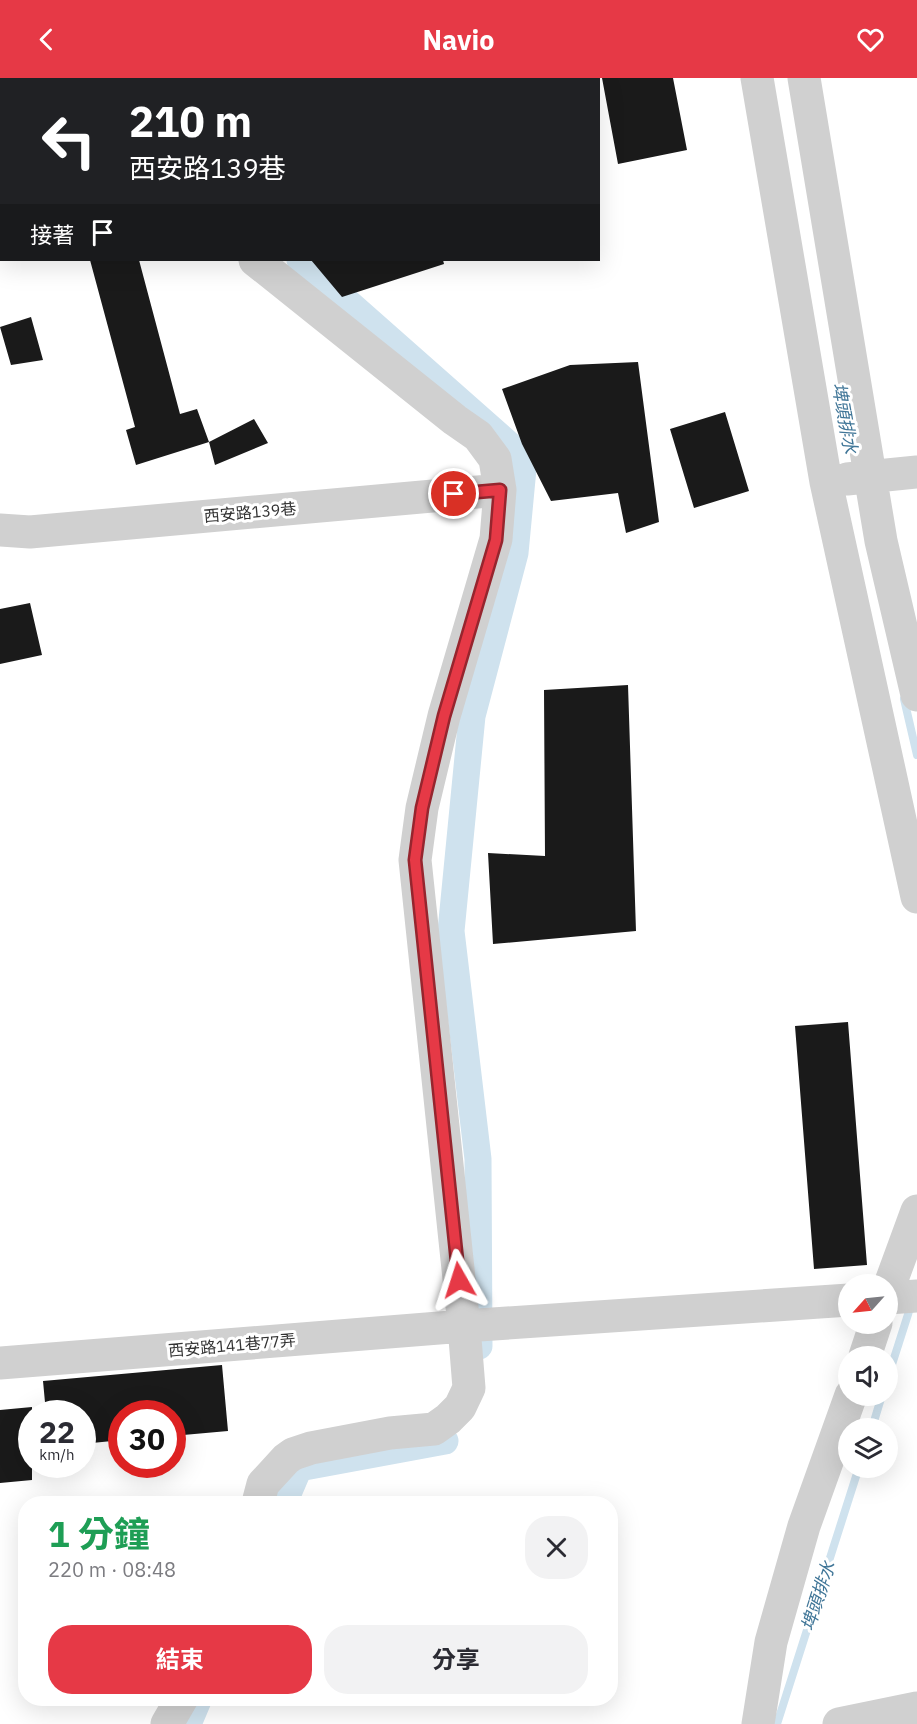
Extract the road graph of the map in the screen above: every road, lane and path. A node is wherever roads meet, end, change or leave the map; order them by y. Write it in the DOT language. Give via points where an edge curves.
graph roads {
  1 [pos="757,78"];
  2 [pos="804,78"];
  3 [pos="256,261"];
  4 [pos="917,472"];
  5 [pos="869,475"];
  6 [pos="826,482"];
  7 [pos="500,490"];
  8 [pos="0,530"];
  9 [pos="917,695"];
  10 [pos="917,897"];
  11 [pos="917,1211"];
  12 [pos="894,1274"];
  13 [pos="917,1296"];
  14 [pos="898,1297"];
  15 [pos="838,1301"];
  16 [pos="464,1326"];
  17 [pos="0,1363"];
  18 [pos="847,1406"];
  19 [pos="260,1496"];
  20 [pos="177,1706"];
  21 [pos="917,1708"];
  22 [pos="167,1724"];
  23 [pos="758,1724"];
  24 [pos="839,1724"];
  1 -- 6 [label="street"];
  2 -- 5 [label="street"];
  3 -- 7 [label="street" via="478,436 495,459"];
  4 -- 5 [label="street"];
  5 -- 6 [label="street"];
  5 -- 9 [label="street"];
  6 -- 10 [label="street"];
  7 -- 8 [label="street, 西安路139巷" via="30,532"];
  7 -- 16 [label="street" via="496,540 444,716 422,808 415,860"];
  11 -- 12 [label="street"];
  13 -- 14 [label="street"];
  15 -- 16 [label="street, 西安路141巷77弄"];
  16 -- 17 [label="street, 西安路141巷77弄"];
  16 -- 19 [label="street" via="469,1388 460,1407 448,1419 434,1429 390,1433 293,1454 263,1484"];
  18 -- 23 [label="street" via="804,1526 771,1642"];
  20 -- 22 [label="street"];
  21 -- 24 [label="street"];
}
